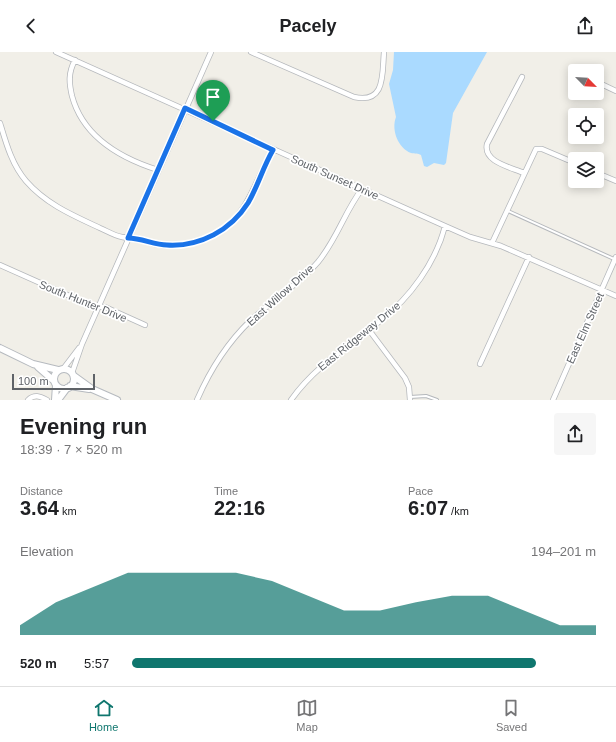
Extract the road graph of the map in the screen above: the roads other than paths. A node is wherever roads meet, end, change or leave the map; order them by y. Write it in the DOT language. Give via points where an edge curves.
graph roads {
  1 [pos="56,52"];
  2 [pos="211,52"];
  3 [pos="251,52"];
  4 [pos="384,52"];
  5 [pos="75,60"];
  6 [pos="522,77"];
  7 [pos="604,85"];
  8 [pos="616,90"];
  9 [pos="185,108"];
  10 [pos="0,123"];
  11 [pos="273,150"];
  12 [pos="568,160"];
  13 [pos="158,170"];
  14 [pos="524,174"];
  15 [pos="604,176"];
  16 [pos="616,181"];
  17 [pos="362,189"];
  18 [pos="508,211"];
  19 [pos="445,226"];
  20 [pos="128,238"];
  21 [pos="492,243"];
  22 [pos="528,257"];
  23 [pos="615,258"];
  24 [pos="0,265"];
  25 [pos="602,289"];
  26 [pos="616,296"];
  27 [pos="98,307"];
  28 [pos="145,325"];
  29 [pos="369,330"];
  30 [pos="82,344"];
  31 [pos="0,348"];
  32 [pos="33,364"];
  33 [pos="480,364"];
  34 [pos="60,369"];
  35 [pos="73,374"];
  36 [pos="55,383"];
  37 [pos="69,387"];
  38 [pos="92,389"];
  39 [pos="410,398"];
  40 [pos="28,400"];
  41 [pos="47,400"];
  42 [pos="55,400"];
  43 [pos="58,400"];
  44 [pos="117,400"];
  45 [pos="197,400"];
  46 [pos="291,400"];
  47 [pos="437,400"];
  48 [pos="553,400"];
  1 -- 5 [label="street, South Sunset Drive"];
  2 -- 9 [label="street"];
  3 -- 4 [label="street" via="364,99 376,94 382,81"];
  5 -- 9 [label="street, South Sunset Drive"];
  5 -- 13 [label="street" via="70,71 70,89 86,126 115,151"];
  6 -- 14 [label="street" via="486,149 488,156 495,161"];
  7 -- 8 [label="street"];
  9 -- 11 [label="street, South Sunset Drive"];
  9 -- 13 [label="street"];
  10 -- 20 [label="street" via="12,157 36,192 66,213"];
  11 -- 17 [label="street, South Sunset Drive"];
  11 -- 20 [label="street" via="247,203 237,217 218,232 197,242 182,245 156,244"];
  12 -- 14 [label="street" via="536,149"];
  13 -- 20 [label="street"];
  14 -- 18 [label="street"];
  15 -- 16 [label="street"];
  17 -- 19 [label="street, South Sunset Drive"];
  17 -- 45 [label="street, East Willow Drive" via="318,261 236,336 212,369"];
  18 -- 21 [label="street"];
  18 -- 23 [label="lane"];
  19 -- 21 [label="street, South Sunset Drive"];
  19 -- 29 [label="street, East Ridgeway Drive" via="430,261 416,284 397,306"];
  20 -- 27 [label="street"];
  21 -- 22 [label="street, South Sunset Drive"];
  22 -- 25 [label="street, South Sunset Drive"];
  22 -- 33 [label="street"];
  23 -- 25 [label="street, East Elm Street"];
  24 -- 27 [label="street, South Hunter Drive"];
  25 -- 26 [label="street, South Sunset Drive"];
  25 -- 48 [label="street, East Elm Street"];
  27 -- 28 [label="street, South Hunter Drive"];
  27 -- 30 [label="street"];
  29 -- 39 [label="street" via="405,378"];
  29 -- 46 [label="street, East Ridgeway Drive" via="309,377"];
  30 -- 34 [label="street"];
  30 -- 35 [label="street"];
  31 -- 32 [label="main road"];
  32 -- 34 [label="main road"];
  32 -- 36 [label="main road"];
  34 -- 35 [label="main road" via="68,369"];
  34 -- 36 [label="main road" via="54,375"];
  35 -- 37 [label="main road" via="74,382"];
  35 -- 38 [label="main road"];
  36 -- 37 [label="main road" via="61,388"];
  36 -- 42 [label="main road"];
  37 -- 38 [label="main road"];
  37 -- 43 [label="main road"];
  38 -- 44 [label="main road"];
  39 -- 47 [label="lane" via="426,396"];
  40 -- 41 [label="street" via="36,396"];
}
